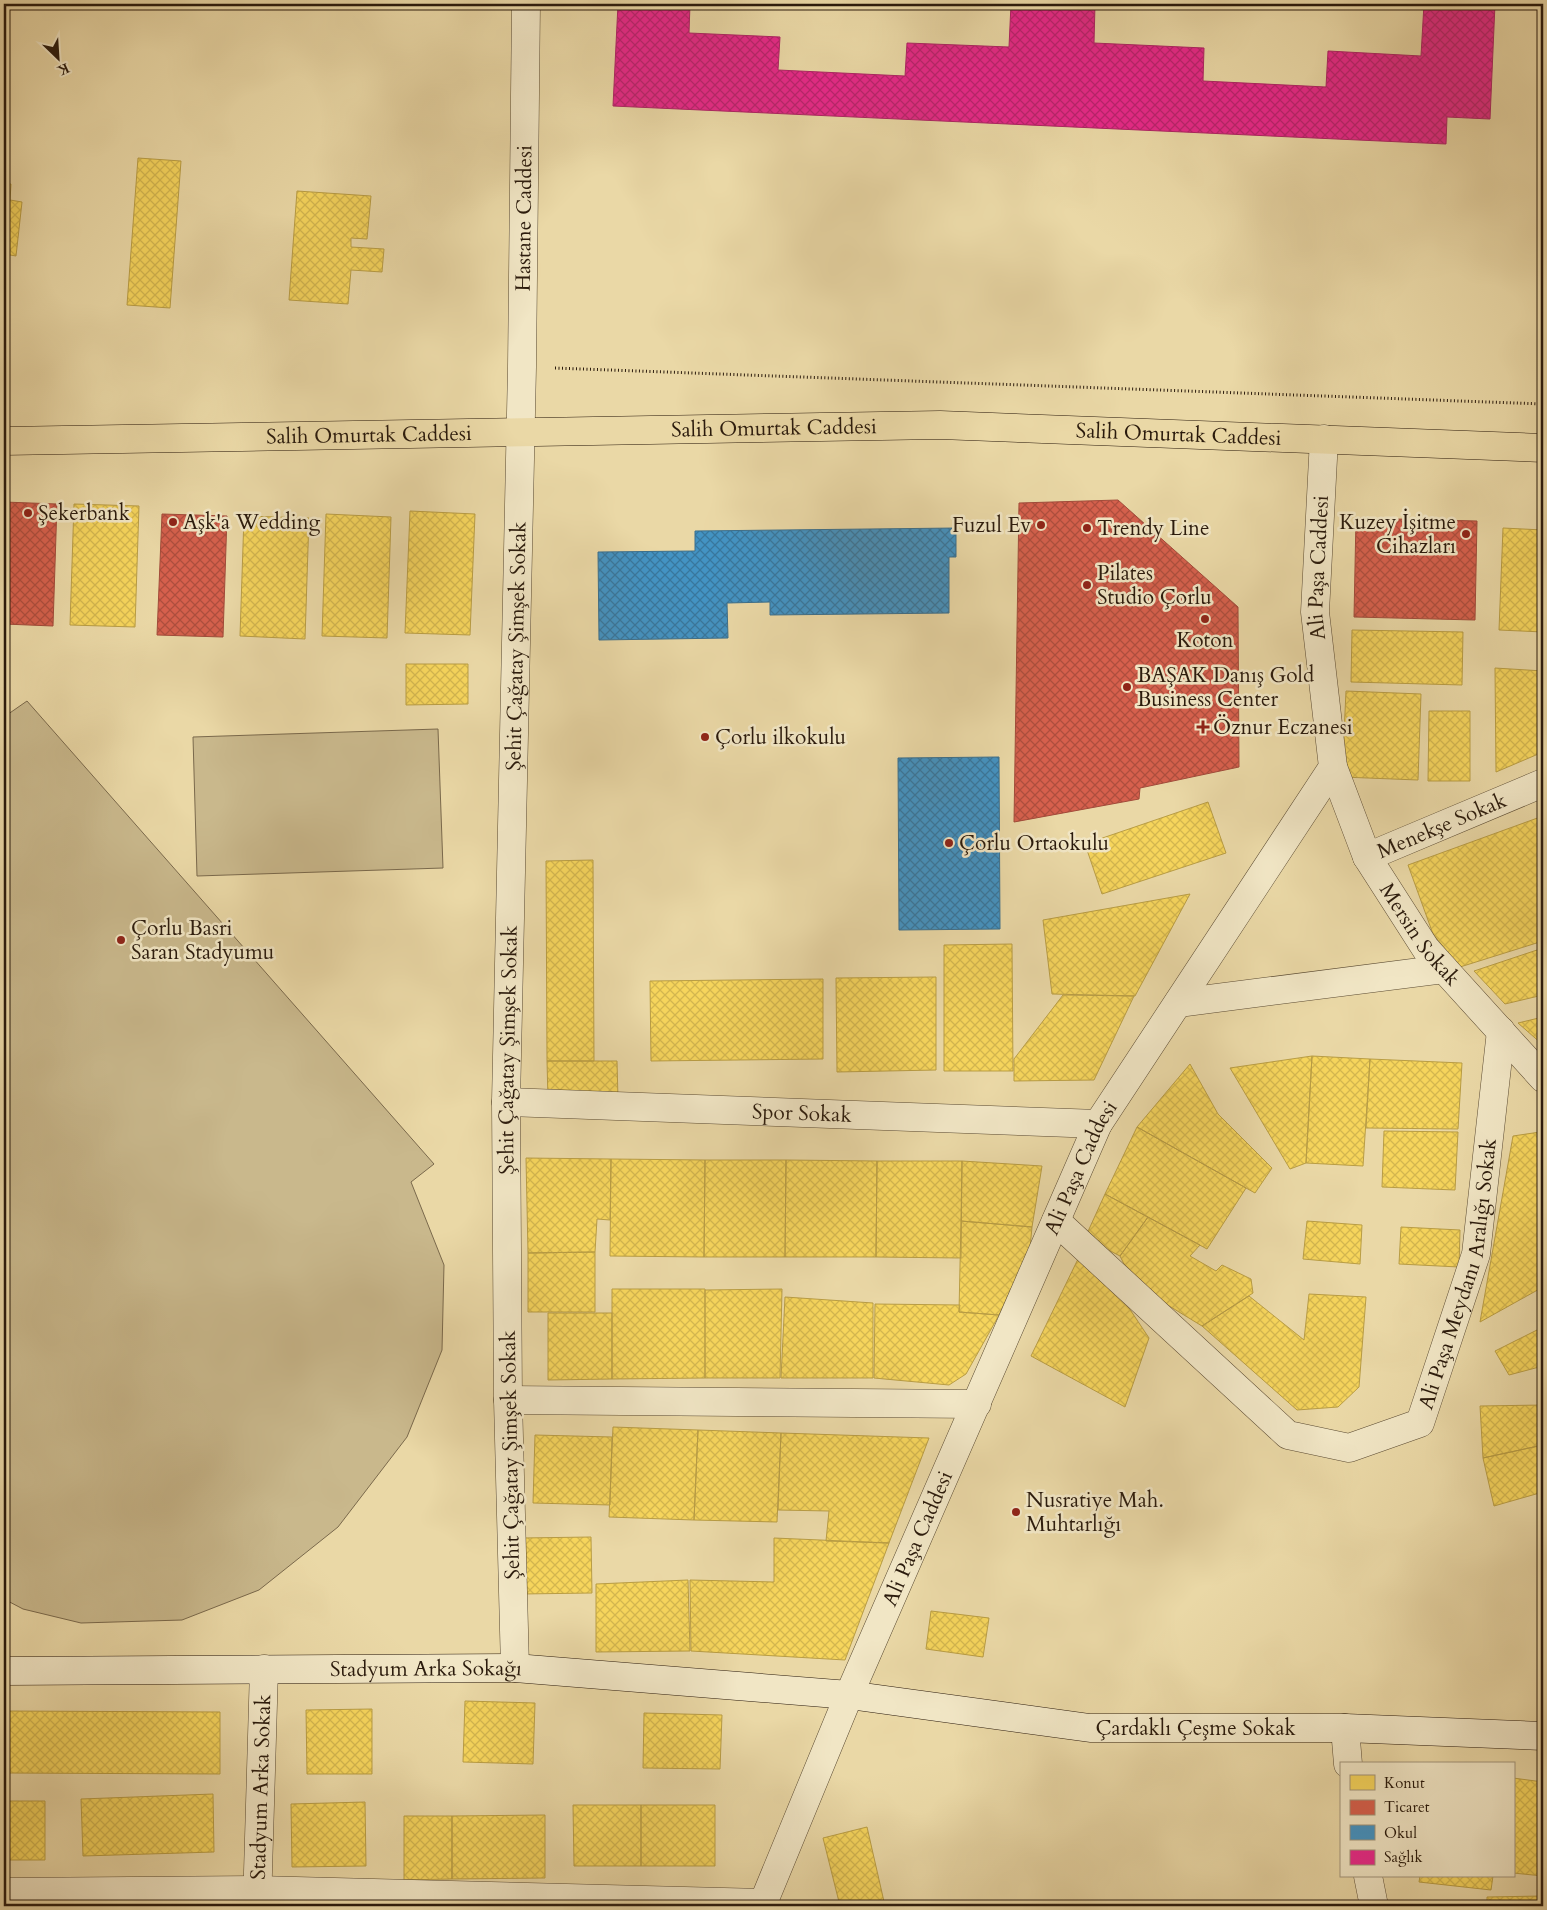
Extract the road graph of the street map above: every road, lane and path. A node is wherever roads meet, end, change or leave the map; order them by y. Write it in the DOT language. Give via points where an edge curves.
graph roads {
  1 [pos="526,4"];
  2 [pos="522,367"];
  3 [pos="1543,404"];
  4 [pos="520,432"];
  5 [pos="1324,439"];
  6 [pos="4,441"];
  7 [pos="1543,448"];
  8 [pos="1334,767"];
  9 [pos="1543,783"];
  10 [pos="1367,857"];
  11 [pos="1444,969"];
  12 [pos="1178,1003"];
  13 [pos="1501,1031"];
  14 [pos="1543,1078"];
  15 [pos="506,1102"];
  16 [pos="1098,1124"];
  17 [pos="1056,1221"];
  18 [pos="508,1400"];
  19 [pos="977,1404"];
  20 [pos="515,1668"];
  21 [pos="264,1669"];
  22 [pos="4,1671"];
  23 [pos="849,1695"];
  24 [pos="1345,1728"];
  25 [pos="1543,1736"];
  26 [pos="1348,1762"];
  27 [pos="1368,1878"];
  28 [pos="4,1892"];
  29 [pos="257,1898"];
  30 [pos="762,1905"];
  31 [pos="1374,1906"];
  1 -- 2 [label="street, Hastane Caddesi"];
  2 -- 3 [label="path"];
  2 -- 4 [label="street, Hastane Caddesi"];
  4 -- 5 [label="main road, Salih Omurtak Caddesi" via="940,425"];
  4 -- 6 [label="main road, Salih Omurtak Caddesi"];
  4 -- 15 [label="street, Şehit Çağatay Şimşek Sokak"];
  5 -- 7 [label="main road, Salih Omurtak Caddesi"];
  5 -- 8 [label="street, Ali Paşa Caddesi" via="1315,612"];
  8 -- 10 [label="street, Mersin Sokak"];
  8 -- 12 [label="street, Ali Paşa Caddesi"];
  9 -- 10 [label="street, Menekşe Sokak"];
  10 -- 11 [label="street, Mersin Sokak" via="1426,949"];
  11 -- 12 [label="street"];
  11 -- 13 [label="street, Mersin Sokak"];
  12 -- 16 [label="street, Ali Paşa Caddesi"];
  13 -- 14 [label="street, Mersin Sokak"];
  13 -- 17 [label="street, Ali Paşa Meydanı Aralığı Sokak" via="1476,1254 1420,1423 1349,1448 1288,1435"];
  15 -- 16 [label="street, Spor Sokak"];
  15 -- 18 [label="street, Şehit Çağatay Şimşek Sokak"];
  16 -- 17 [label="street, Ali Paşa Caddesi"];
  17 -- 19 [label="street, Ali Paşa Caddesi"];
  18 -- 19 [label="street"];
  18 -- 20 [label="street, Şehit Çağatay Şimşek Sokak"];
  19 -- 23 [label="street, Ali Paşa Caddesi"];
  20 -- 21 [label="street, Stadyum Arka Sokağı"];
  20 -- 23 [label="street, Stadyum Arka Sokağı"];
  21 -- 22 [label="street, Stadyum Arka Sokağı"];
  21 -- 29 [label="street, Stadyum Arka Sokak"];
  23 -- 24 [label="street, Çardaklı Çeşme Sokak" via="1090,1728"];
  23 -- 30 [label="street, Ali Paşa Caddesi"];
  24 -- 25 [label="street, Çardaklı Çeşme Sokak"];
  24 -- 26 [label="street"];
  27 -- 31 [label="street"];
  28 -- 29 [label="street"];
  29 -- 30 [label="street"];
}
